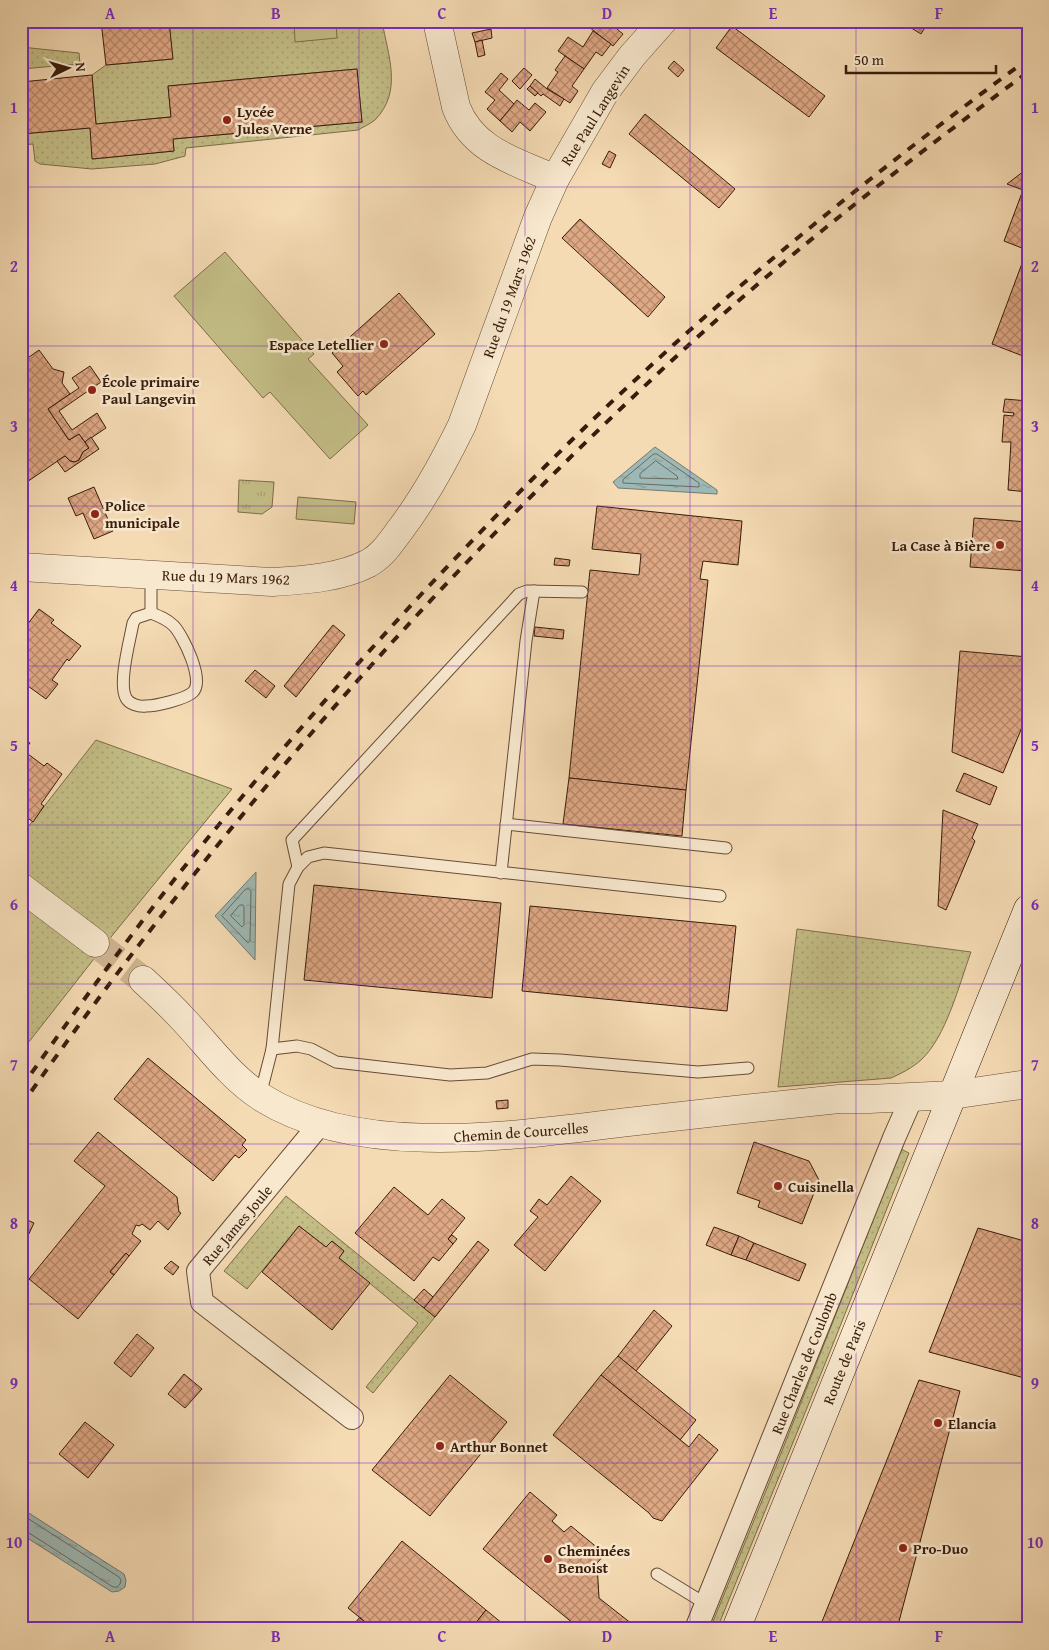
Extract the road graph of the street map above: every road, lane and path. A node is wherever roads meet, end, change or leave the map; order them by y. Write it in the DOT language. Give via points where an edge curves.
graph roads {
  1 [pos="437,21"];
  2 [pos="663,21"];
  3 [pos="555,179"];
  4 [pos="538,217"];
  5 [pos="21,567"];
  6 [pos="151,574"];
  7 [pos="534,591"];
  8 [pos="582,592"];
  9 [pos="151,613"];
  10 [pos="506,824"];
  11 [pos="726,848"];
  12 [pos="298,867"];
  13 [pos="501,872"];
  14 [pos="21,887"];
  15 [pos="720,896"];
  16 [pos="1028,909"];
  17 [pos="95,943"];
  18 [pos="143,980"];
  19 [pos="272,1049"];
  20 [pos="748,1068"];
  21 [pos="1028,1084"];
  22 [pos="260,1096"];
  23 [pos="952,1096"];
  24 [pos="912,1097"];
  25 [pos="320,1124"];
  26 [pos="352,1418"];
  27 [pos="657,1574"];
  28 [pos="748,1599"];
  29 [pos="706,1604"];
  30 [pos="696,1629"];
  31 [pos="736,1629"];
  32 [pos="741,1629"];
  1 -- 3 [label="street" via="456,107 467,128 479,142 498,154"];
  2 -- 3 [label="street, Rue Paul Langevin" via="605,92"];
  3 -- 4 [label="street, Rue Paul Langevin"];
  4 -- 6 [label="street, Rue du 19 Mars 1962" via="462,425 417,508 380,555 371,562 334,575 272,582"];
  5 -- 6 [label="street, Rue du 19 Mars 1962"];
  6 -- 9 [label="lane"];
  7 -- 8 [label="lane"];
  7 -- 10 [label="lane"];
  7 -- 12 [label="lane" via="519,594 292,840"];
  9 -- 9 [label="lane" via="136,618 133,623 126,660 123,688 125,697 136,705 146,706 184,697 194,691 197,683 178,631 165,618"];
  10 -- 11 [label="lane"];
  10 -- 13 [label="lane"];
  12 -- 13 [label="lane" via="308,857 324,853"];
  12 -- 19 [label="lane" via="289,884"];
  13 -- 15 [label="lane"];
  14 -- 17 [label="street"];
  16 -- 23 [label="street, Route de Paris"];
  18 -- 22 [label="street, Chemin de Courcelles" via="225,1067"];
  19 -- 20 [label="lane" via="297,1046 311,1049 336,1062 450,1075 487,1073 532,1059 698,1072"];
  19 -- 22 [label="lane"];
  21 -- 23 [label="street, Chemin de Courcelles"];
  22 -- 25 [label="street, Chemin de Courcelles"];
  23 -- 24 [label="street, Chemin de Courcelles"];
  23 -- 28 [label="street, Route de Paris"];
  24 -- 25 [label="street, Chemin de Courcelles" via="839,1099 461,1138 378,1134"];
  24 -- 29 [label="street, Rue Charles de Coulomb"];
  25 -- 26 [label="street, Rue James Joule" via="198,1271 202,1302"];
  27 -- 29 [label="lane"];
  28 -- 31 [label="street, Route de Paris"];
  28 -- 32 [label="lane"];
  29 -- 30 [label="street, Rue Charles de Coulomb"];
}
